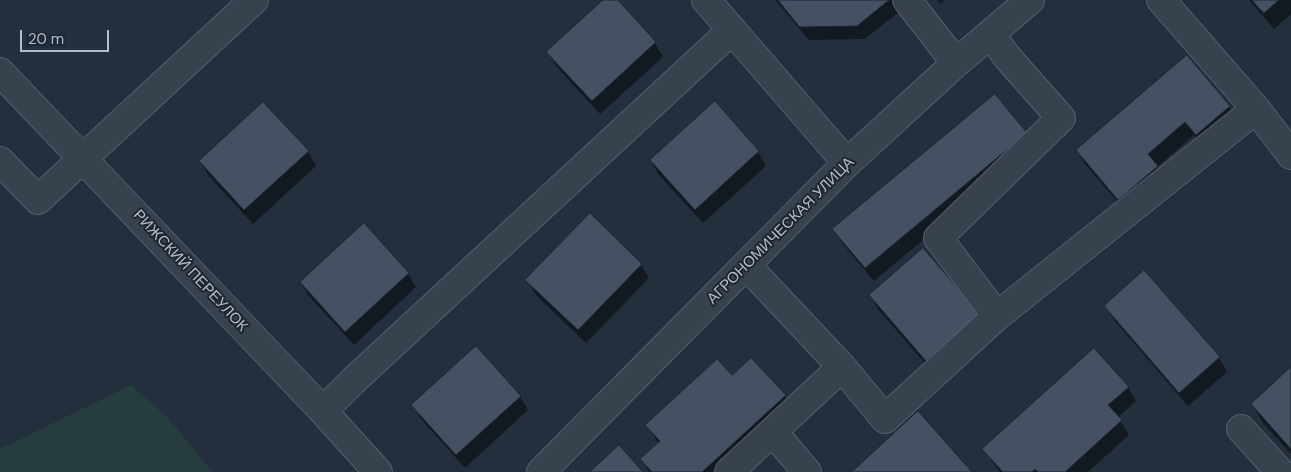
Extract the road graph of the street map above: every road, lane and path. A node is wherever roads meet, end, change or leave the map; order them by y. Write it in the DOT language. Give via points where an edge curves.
graph roads {
  1 [pos="706,0"];
  2 [pos="907,0"];
  3 [pos="1030,0"];
  4 [pos="1161,0"];
  5 [pos="241,4"];
  6 [pos="732,30"];
  7 [pos="990,34"];
  8 [pos="956,63"];
  9 [pos="0,72"];
  10 [pos="1256,109"];
  11 [pos="1291,155"];
  12 [pos="82,158"];
  13 [pos="0,161"];
  14 [pos="847,163"];
  15 [pos="747,266"];
  16 [pos="997,316"];
  17 [pos="842,367"];
  18 [pos="323,411"];
  19 [pos="1241,429"];
  20 [pos="773,432"];
  21 [pos="378,472"];
  22 [pos="541,472"];
  23 [pos="729,472"];
  24 [pos="807,472"];
  25 [pos="1280,472"];
  1 -- 6 [label="street"];
  2 -- 8 [label="street"];
  3 -- 7 [label="street, АГРОНОМИЧЕСКАЯ УЛИЦА"];
  4 -- 10 [label="street"];
  5 -- 12 [label="street"];
  6 -- 14 [label="street"];
  6 -- 18 [label="street"];
  7 -- 8 [label="street, АГРОНОМИЧЕСКАЯ УЛИЦА"];
  7 -- 16 [label="street" via="1061,118 938,238"];
  8 -- 14 [label="street, АГРОНОМИЧЕСКАЯ УЛИЦА"];
  9 -- 12 [label="street, РИЖСКИЙ ПЕРЕУЛОК"];
  10 -- 11 [label="street"];
  10 -- 16 [label="street"];
  12 -- 13 [label="street" via="38,200"];
  12 -- 18 [label="street, РИЖСКИЙ ПЕРЕУЛОК"];
  14 -- 15 [label="street, АГРОНОМИЧЕСКАЯ УЛИЦА"];
  15 -- 17 [label="street"];
  15 -- 22 [label="street, АГРОНОМИЧЕСКАЯ УЛИЦА"];
  16 -- 17 [label="street" via="885,419"];
  17 -- 20 [label="street"];
  18 -- 21 [label="street, РИЖСКИЙ ПЕРЕУЛОК"];
  19 -- 25 [label="street"];
  20 -- 23 [label="street"];
  20 -- 24 [label="street"];
}
